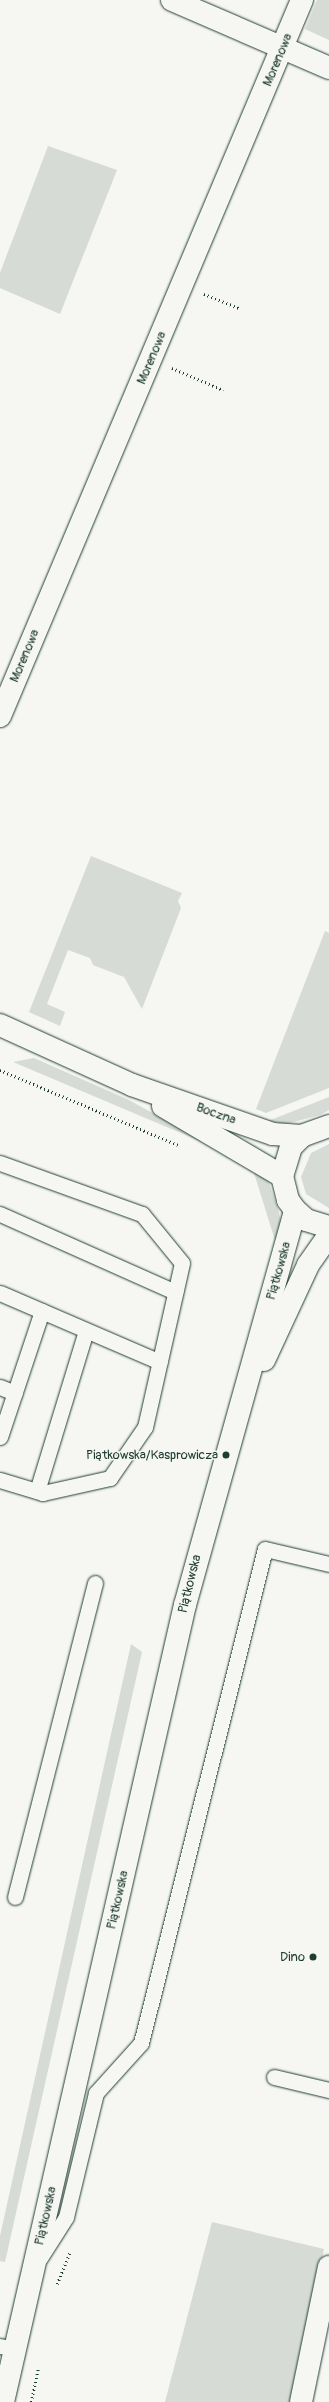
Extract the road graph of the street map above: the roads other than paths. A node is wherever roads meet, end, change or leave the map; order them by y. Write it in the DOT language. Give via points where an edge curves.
graph roads {
  1 [pos="172,0"];
  2 [pos="302,0"];
  3 [pos="283,48"];
  4 [pos="329,68"];
  5 [pos="0,716"];
  6 [pos="0,1025"];
  7 [pos="132,1085"];
  8 [pos="329,1126"];
  9 [pos="302,1136"];
  10 [pos="0,1166"];
  11 [pos="282,1176"];
  12 [pos="295,1210"];
  13 [pos="0,1214"];
  14 [pos="329,1227"];
  15 [pos="329,1235"];
  16 [pos="175,1292"];
  17 [pos="0,1293"];
  18 [pos="42,1311"];
  19 [pos="86,1331"];
  20 [pos="160,1362"];
  21 [pos="0,1387"];
  22 [pos="15,1393"];
  23 [pos="244,1401"];
  24 [pos="0,1437"];
  25 [pos="0,1480"];
  26 [pos="37,1491"];
  27 [pos="329,1564"];
  28 [pos="94,1583"];
  29 [pos="15,1897"];
  30 [pos="274,2077"];
  31 [pos="329,2090"];
  32 [pos="329,2267"];
  33 [pos="34,2268"];
  34 [pos="7,2348"];
  35 [pos="3,2402"];
  36 [pos="301,2402"];
  1 -- 3 [label="street"];
  2 -- 3 [label="street, Morenowa"];
  3 -- 4 [label="street"];
  3 -- 5 [label="street, Morenowa"];
  6 -- 7 [label="street, Boczna"];
  7 -- 9 [label="street, Boczna" via="273,1134"];
  7 -- 11 [label="street, Boczna"];
  8 -- 9 [label="street"];
  9 -- 11 [label="street" via="284,1161"];
  10 -- 16 [label="lane" via="142,1214 182,1263"];
  11 -- 12 [label="street" via="288,1200"];
  12 -- 14 [label="street" via="306,1220"];
  12 -- 23 [label="street, Piątkowska"];
  13 -- 16 [label="lane"];
  15 -- 23 [label="street, Piątkowska" via="308,1265"];
  16 -- 20 [label="lane"];
  17 -- 18 [label="lane"];
  18 -- 19 [label="lane"];
  18 -- 22 [label="lane"];
  19 -- 20 [label="lane"];
  19 -- 26 [label="lane"];
  20 -- 26 [label="lane" via="145,1427 110,1478"];
  21 -- 22 [label="lane"];
  22 -- 24 [label="lane"];
  23 -- 33 [label="street, Piątkowska" via="185,1604"];
  25 -- 26 [label="lane"];
  27 -- 33 [label="lane" via="265,1549 141,2043 96,2093 66,2217"];
  28 -- 29 [label="lane"];
  30 -- 31 [label="lane"];
  32 -- 36 [label="street"];
  33 -- 34 [label="street, Piątkowska"];
  34 -- 35 [label="street, Piątkowska"];
}
